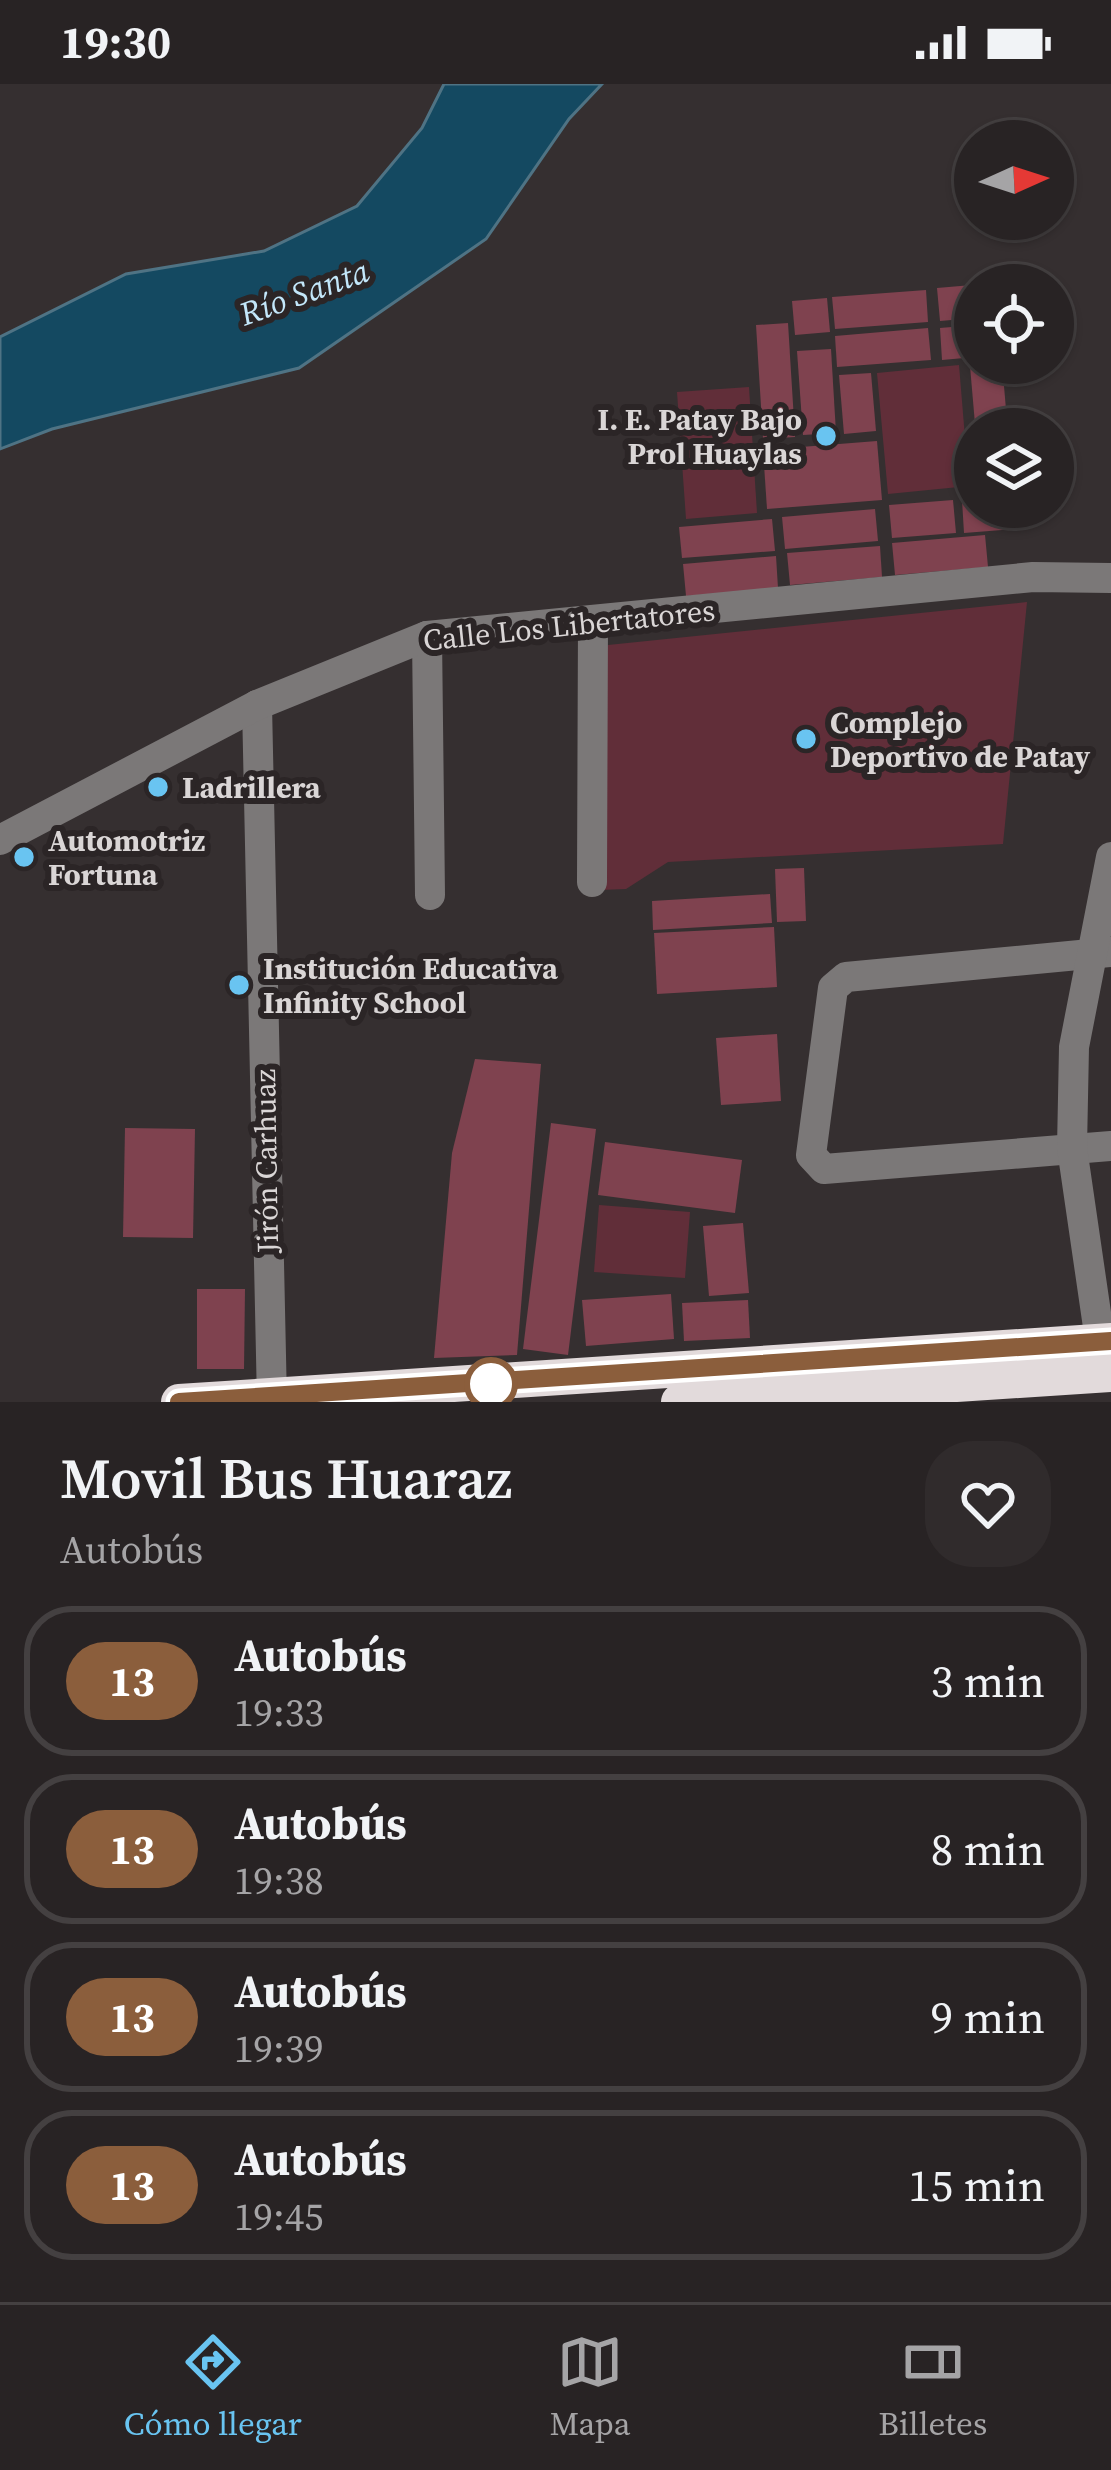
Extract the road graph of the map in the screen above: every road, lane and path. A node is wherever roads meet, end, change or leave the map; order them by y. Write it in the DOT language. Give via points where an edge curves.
graph roads {
  1 [pos="1111,578"];
  2 [pos="592,621"];
  3 [pos="427,636"];
  4 [pos="256,705"];
  5 [pos="0,840"];
  6 [pos="1111,857"];
  7 [pos="592,882"];
  8 [pos="430,895"];
  9 [pos="1100,952"];
  10 [pos="1111,1146"];
  11 [pos="1072,1148"];
  12 [pos="1107,1363"];
  13 [pos="677,1392"];
  14 [pos="271,1400"];
  15 [pos="179,1402"];
  1 -- 2 [label="street, Calle Los Libertatores" via="1033,577"];
  2 -- 3 [label="street, Calle Los Libertatores"];
  2 -- 7 [label="street"];
  3 -- 4 [label="street, Calle Los Libertatores"];
  3 -- 8 [label="street"];
  4 -- 5 [label="street, Calle Los Libertatores"];
  4 -- 14 [label="street, Jirón Carhuaz"];
  6 -- 9 [label="street"];
  9 -- 11 [label="street" via="1074,1047"];
  9 -- 11 [label="street" via="846,977 833,988 811,1155 824,1169"];
  10 -- 11 [label="street"];
  11 -- 12 [label="street"];
  12 -- 13 [label="highway"];
  13 -- 14 [label="highway"];
  14 -- 15 [label="highway"];
}
